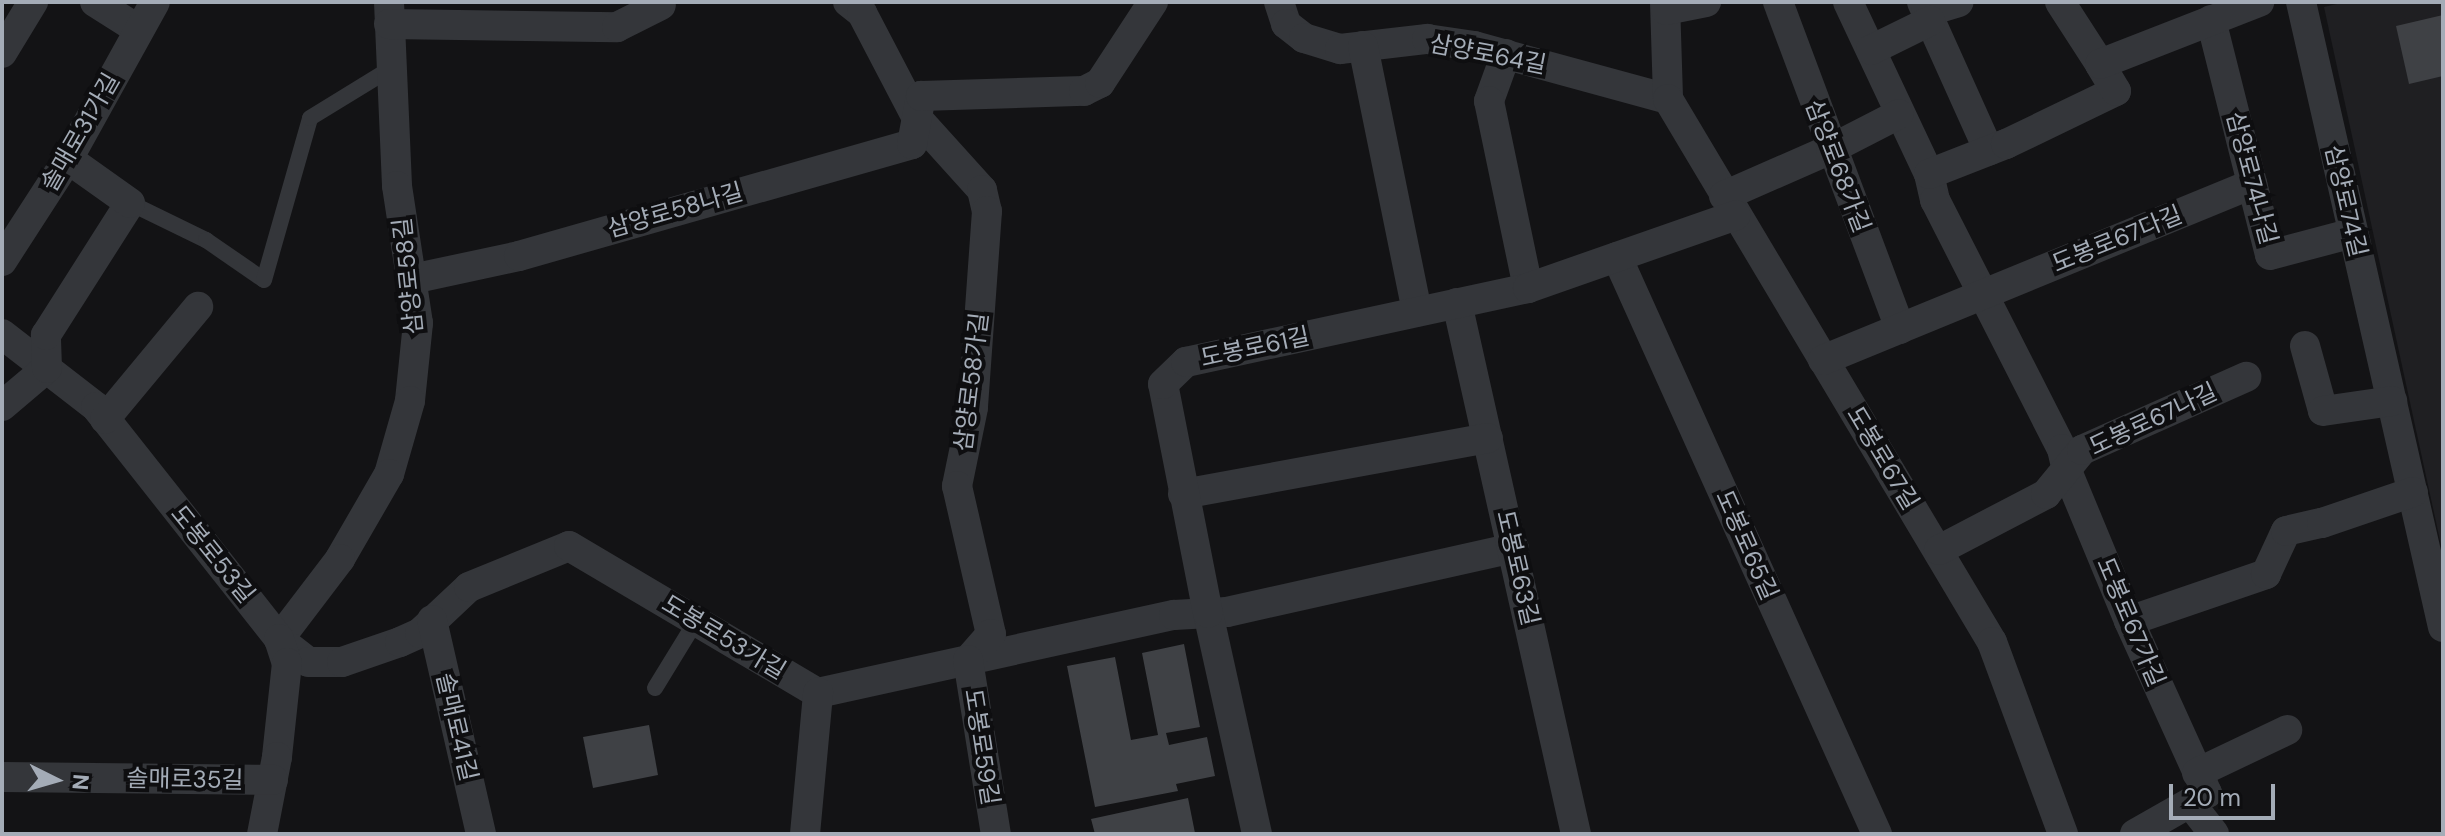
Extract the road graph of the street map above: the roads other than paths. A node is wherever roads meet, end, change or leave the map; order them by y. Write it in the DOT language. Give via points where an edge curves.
graph roads {
  1 [pos="33,2"];
  2 [pos="95,2"];
  3 [pos="155,2"];
  4 [pos="848,2"];
  5 [pos="1153,2"];
  6 [pos="1279,2"];
  7 [pos="1706,2"];
  8 [pos="1778,2"];
  9 [pos="1848,2"];
  10 [pos="1958,2"];
  11 [pos="2060,2"];
  12 [pos="2259,2"];
  13 [pos="2301,2"];
  14 [pos="661,5"];
  15 [pos="1666,6"];
  16 [pos="1926,12"];
  17 [pos="389,13"];
  18 [pos="2211,20"];
  19 [pos="139,30"];
  20 [pos="1363,46"];
  21 [pos="1871,50"];
  22 [pos="2,53"];
  23 [pos="1506,54"];
  24 [pos="2100,64"];
  25 [pos="390,69"];
  26 [pos="1668,99"];
  27 [pos="1899,114"];
  28 [pos="917,118"];
  29 [pos="1831,149"];
  30 [pos="1989,151"];
  31 [pos="68,159"];
  32 [pos="1929,174"];
  33 [pos="2252,184"];
  34 [pos="130,203"];
  35 [pos="1730,205"];
  36 [pos="2353,233"];
  37 [pos="1617,257"];
  38 [pos="2,261"];
  39 [pos="412,279"];
  40 [pos="1528,288"];
  41 [pos="1981,293"];
  42 [pos="1457,303"];
  43 [pos="198,307"];
  44 [pos="1417,312"];
  45 [pos="1900,329"];
  46 [pos="2,334"];
  47 [pos="2305,346"];
  48 [pos="1823,360"];
  49 [pos="47,368"];
  50 [pos="2246,377"];
  51 [pos="2392,401"];
  52 [pos="2,406"];
  53 [pos="105,419"];
  54 [pos="1488,438"];
  55 [pos="2067,471"];
  56 [pos="2413,492"];
  57 [pos="1183,494"];
  58 [pos="1514,548"];
  59 [pos="1939,550"];
  60 [pos="1208,613"];
  61 [pos="432,620"];
  62 [pos="696,621"];
  63 [pos="2129,621"];
  64 [pos="2443,627"];
  65 [pos="279,639"];
  66 [pos="968,660"];
  67 [pos="655,688"];
  68 [pos="818,693"];
  69 [pos="2287,730"];
  70 [pos="2197,773"];
  71 [pos="2,777"];
  72 [pos="273,780"];
  73 [pos="2190,803"];
  74 [pos="262,834"];
  75 [pos="481,834"];
  76 [pos="805,834"];
  77 [pos="996,834"];
  78 [pos="1257,834"];
  79 [pos="1576,834"];
  80 [pos="1877,834"];
  81 [pos="2063,834"];
  82 [pos="2135,834"];
  83 [pos="2214,834"];
  1 -- 22 [label="street"];
  2 -- 19 [label="street"];
  3 -- 19 [label="street, 솔매로31가길"];
  4 -- 28 [label="street, 삼양로58가길" via="862,13"];
  5 -- 28 [label="street" via="1100,83 1084,91 921,96"];
  6 -- 20 [label="street, 삼양로64길" via="1286,24 1304,38 1340,49"];
  7 -- 15 [label="street"];
  8 -- 29 [label="street, 삼양로68가길"];
  9 -- 21 [label="street"];
  10 -- 16 [label="street"];
  11 -- 24 [label="street"];
  12 -- 18 [label="street"];
  13 -- 36 [label="street, 삼양로74길"];
  14 -- 17 [label="street, 삼양로58길" via="617,27"];
  15 -- 26 [label="street"];
  16 -- 21 [label="street"];
  16 -- 30 [label="street"];
  17 -- 25 [label="street, 삼양로58길"];
  18 -- 24 [label="street"];
  18 -- 33 [label="street, 삼양로74나길"];
  19 -- 31 [label="street, 솔매로31가길"];
  20 -- 23 [label="street, 삼양로64길" via="1427,39"];
  20 -- 44 [label="street"];
  21 -- 27 [label="street"];
  23 -- 26 [label="street, 삼양로64길"];
  23 -- 40 [label="street" via="1489,101"];
  24 -- 30 [label="street" via="2116,91"];
  25 -- 34 [label="lane" via="310,118 264,280 206,240"];
  25 -- 39 [label="street, 삼양로58길" via="397,186"];
  26 -- 35 [label="street, 도봉로67길"];
  27 -- 29 [label="street, 도봉로61길"];
  27 -- 32 [label="street"];
  28 -- 39 [label="street, 삼양로58나길" via="912,144 519,256"];
  28 -- 66 [label="street, 삼양로58가길" via="982,190 987,211 973,408 957,486 991,634"];
  29 -- 35 [label="street, 도봉로61길"];
  29 -- 45 [label="street, 삼양로68가길"];
  30 -- 32 [label="street"];
  31 -- 34 [label="street"];
  31 -- 38 [label="street, 솔매로31가길"];
  32 -- 41 [label="street" via="1935,200"];
  33 -- 36 [label="street, 삼양로74나길" via="2270,255"];
  33 -- 41 [label="street, 도봉로67다길"];
  34 -- 49 [label="street" via="46,335"];
  35 -- 37 [label="street, 도봉로61길"];
  35 -- 48 [label="street, 도봉로67길"];
  36 -- 51 [label="street, 삼양로74길"];
  37 -- 40 [label="street, 도봉로61길"];
  37 -- 80 [label="street, 도봉로65길"];
  39 -- 65 [label="street, 삼양로58길" via="418,323 410,401 389,474 340,559"];
  40 -- 42 [label="street, 도봉로61길"];
  41 -- 45 [label="street, 도봉로67다길"];
  41 -- 55 [label="street, 도봉로67나길" via="2062,449"];
  42 -- 44 [label="street, 도봉로61길"];
  42 -- 54 [label="street, 도봉로63길"];
  43 -- 53 [label="street"];
  44 -- 57 [label="street, 도봉로61길" via="1186,362 1163,384"];
  45 -- 48 [label="street, 도봉로67다길"];
  46 -- 49 [label="street, 도봉로53길"];
  47 -- 51 [label="street" via="2323,411"];
  48 -- 59 [label="street, 도봉로67길"];
  49 -- 52 [label="street"];
  49 -- 53 [label="street, 도봉로53길"];
  50 -- 55 [label="street, 도봉로67나길" via="2082,450"];
  51 -- 56 [label="street, 삼양로74길"];
  53 -- 65 [label="street, 도봉로53길"];
  54 -- 57 [label="street"];
  54 -- 58 [label="street, 도봉로63길"];
  55 -- 59 [label="street, 도봉로67나길" via="2046,494"];
  55 -- 63 [label="street, 도봉로67가길"];
  56 -- 63 [label="street" via="2286,531 2266,574"];
  56 -- 64 [label="street, 삼양로74길"];
  57 -- 60 [label="street, 도봉로61길"];
  58 -- 60 [label="street"];
  58 -- 79 [label="street, 도봉로63길"];
  59 -- 81 [label="street, 도봉로67길" via="1992,642"];
  60 -- 66 [label="street" via="1174,615"];
  60 -- 78 [label="street, 도봉로61길"];
  61 -- 62 [label="street, 도봉로53가길" via="469,587 569,546"];
  61 -- 65 [label="street, 도봉로53가길" via="420,633 342,662 308,662"];
  61 -- 75 [label="street, 솔매로41길"];
  62 -- 67 [label="lane"];
  62 -- 68 [label="street, 도봉로53가길"];
  63 -- 70 [label="street, 도봉로67가길"];
  65 -- 72 [label="street, 도봉로53길" via="287,663"];
  66 -- 68 [label="street"];
  66 -- 77 [label="street, 도봉로59길"];
  68 -- 76 [label="street"];
  69 -- 70 [label="street"];
  70 -- 73 [label="street" via="2207,793"];
  71 -- 72 [label="street, 솔매로35길"];
  72 -- 74 [label="street, 도봉로53길"];
  73 -- 82 [label="street"];
  73 -- 83 [label="street"];
}
